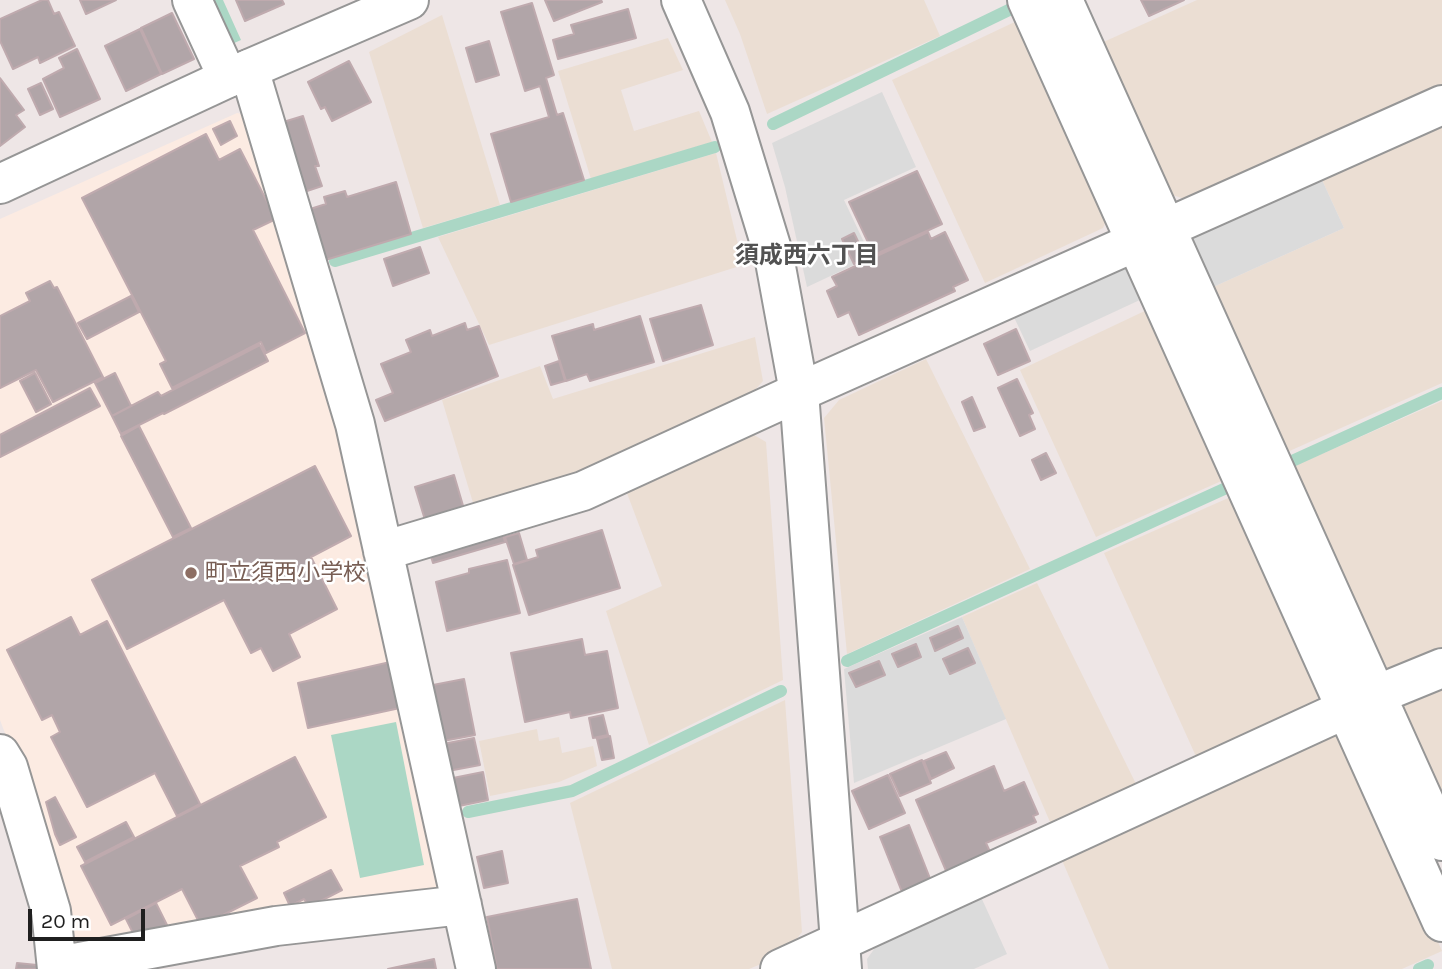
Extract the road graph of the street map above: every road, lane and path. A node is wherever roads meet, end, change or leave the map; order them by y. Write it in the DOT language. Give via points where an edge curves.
graph roads {
  1 [pos="192,0"];
  2 [pos="409,0"];
  3 [pos="681,0"];
  4 [pos="1027,0"];
  5 [pos="1063,0"];
  6 [pos="239,74"];
  7 [pos="1442,105"];
  8 [pos="0,184"];
  9 [pos="1151,235"];
  10 [pos="799,392"];
  11 [pos="383,551"];
  12 [pos="1442,668"];
  13 [pos="1361,702"];
  14 [pos="0,754"];
  15 [pos="1442,841"];
  16 [pos="462,905"];
  17 [pos="1442,922"];
  18 [pos="841,955"];
  19 [pos="57,967"];
  20 [pos="476,969"];
  21 [pos="780,969"];
  1 -- 6 [label="street"];
  2 -- 6 [label="street"];
  3 -- 10 [label="street" via="730,111 770,244"];
  4 -- 9 [label="street"];
  5 -- 9 [label="street"];
  6 -- 8 [label="street"];
  6 -- 11 [label="street" via="355,424"];
  7 -- 9 [label="street"];
  9 -- 10 [label="street"];
  9 -- 13 [label="street"];
  10 -- 11 [label="street" via="583,491"];
  10 -- 18 [label="street"];
  11 -- 16 [label="street"];
  12 -- 13 [label="street"];
  13 -- 15 [label="street"];
  13 -- 17 [label="street"];
  13 -- 18 [label="street"];
  14 -- 19 [label="street" via="8,766 51,911"];
  16 -- 19 [label="street" via="276,926"];
  16 -- 20 [label="street"];
  18 -- 21 [label="street"];
}
